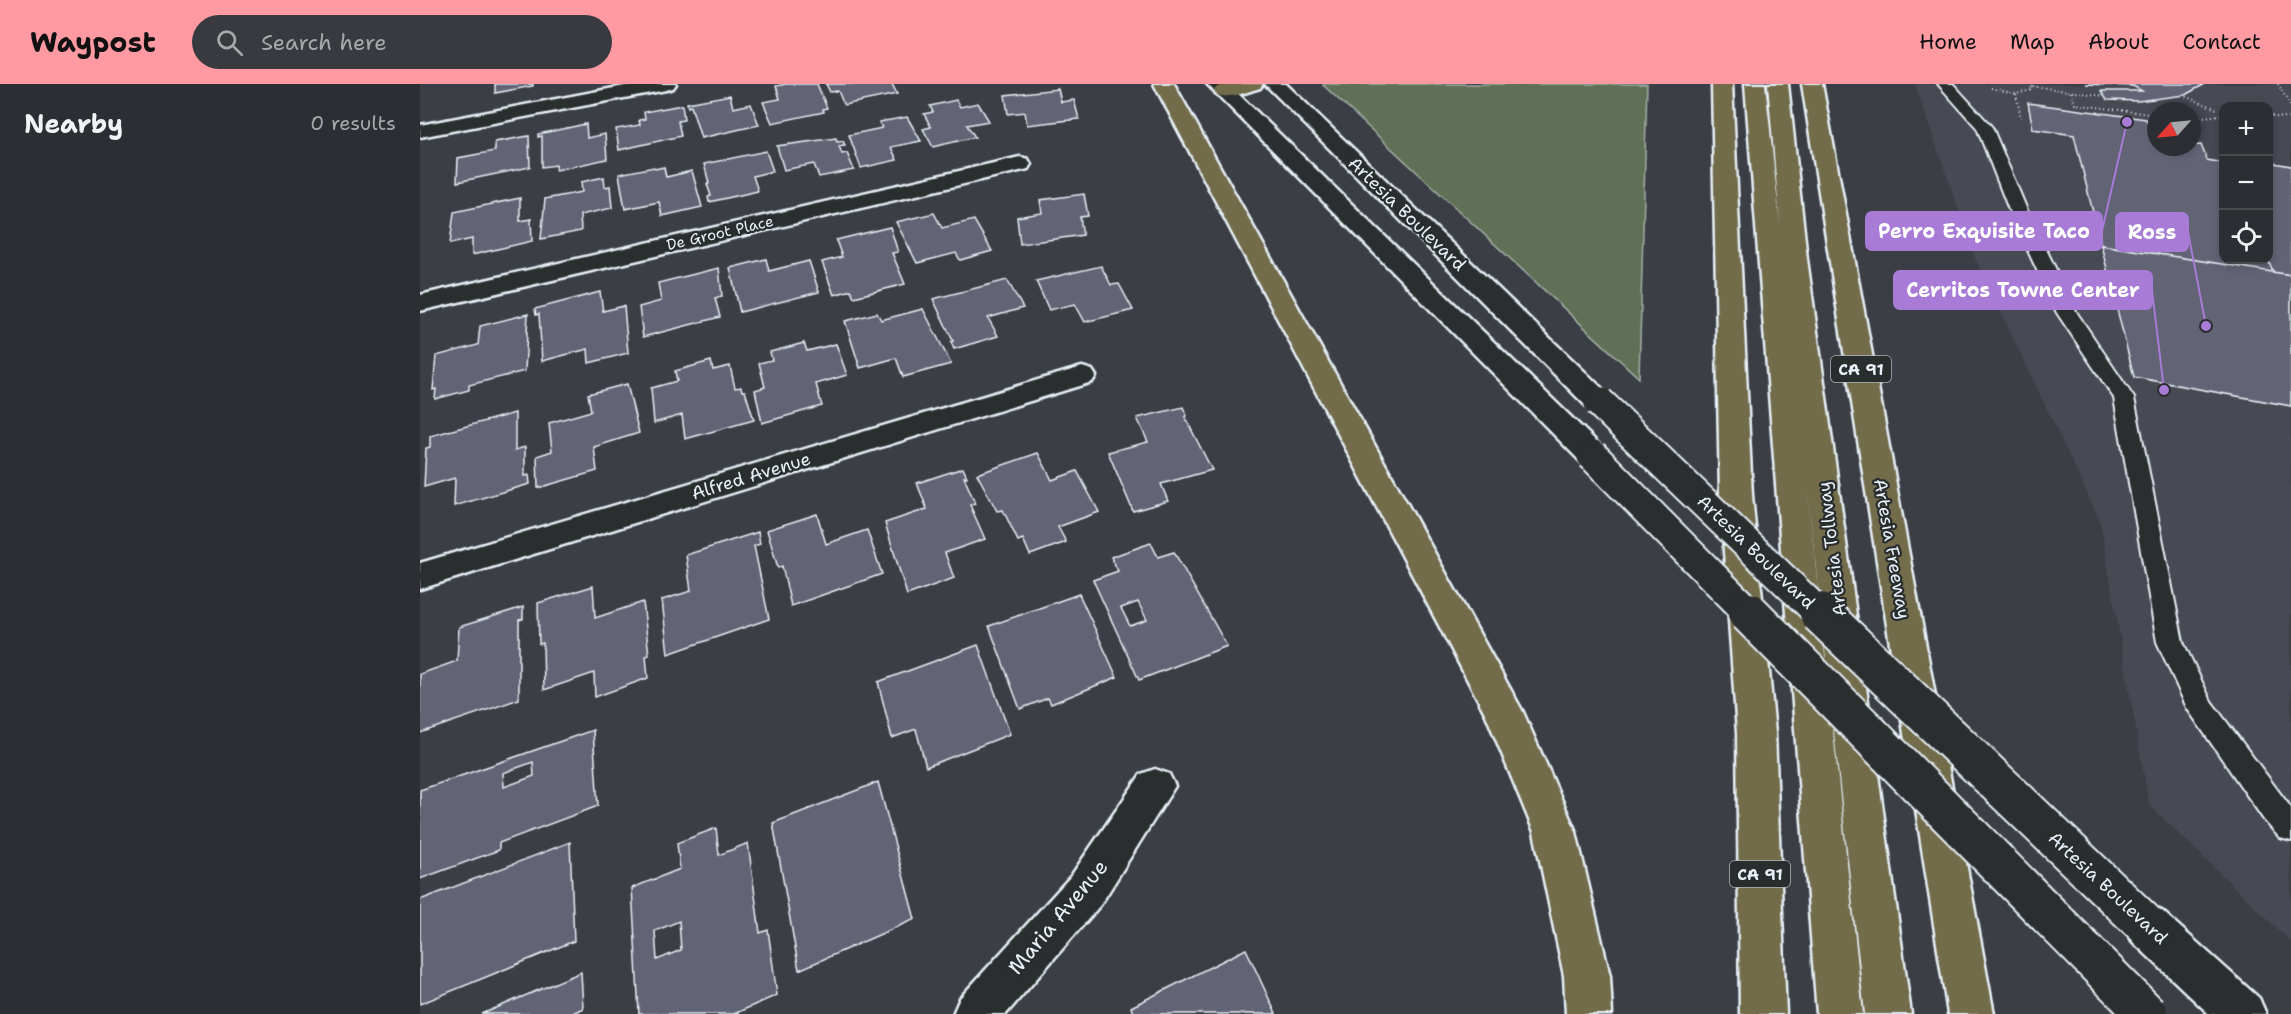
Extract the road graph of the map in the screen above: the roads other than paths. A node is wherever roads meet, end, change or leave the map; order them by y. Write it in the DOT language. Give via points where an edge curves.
graph roads {
  1 [pos="666,84"];
  2 [pos="1164,84"];
  3 [pos="1253,84"];
  4 [pos="1275,84"];
  5 [pos="1722,84"];
  6 [pos="1755,84"];
  7 [pos="1945,84"];
  8 [pos="1220,87"];
  9 [pos="1807,88"];
  10 [pos="420,131"];
  11 [pos="1020,164"];
  12 [pos="420,303"];
  13 [pos="1082,376"];
  14 [pos="420,576"];
  15 [pos="1155,786"];
  16 [pos="2291,828"];
  17 [pos="976,1014"];
  18 [pos="1589,1014"];
  19 [pos="1763,1014"];
  20 [pos="1840,1014"];
  21 [pos="1888,1014"];
  22 [pos="1971,1014"];
  23 [pos="2147,1014"];
  24 [pos="2243,1014"];
  1 -- 10 [label="main road"];
  2 -- 18 [label="highway" via="1504,712 1556,832 1587,976"];
  3 -- 8 [label="highway"];
  4 -- 24 [label="main road, Artesia Boulevard, bridge" via="1599,402"];
  5 -- 19 [label="highway, CA 91" via="1736,495 1756,733"];
  6 -- 20 [label="highway, Artesia Tollway"];
  7 -- 16 [label="lane" via="1984,127 2067,313 2124,398 2170,642 2201,708 2274,811"];
  8 -- 23 [label="main road, bridge"];
  9 -- 21 [label="highway, Artesia Tollway" via="1795,259"];
  9 -- 22 [label="highway, Artesia Freeway / CA 91"];
  11 -- 12 [label="main road, De Groot Place"];
  13 -- 14 [label="main road, Alfred Avenue"];
  15 -- 17 [label="main road, Maria Avenue" via="1086,890"];
}
